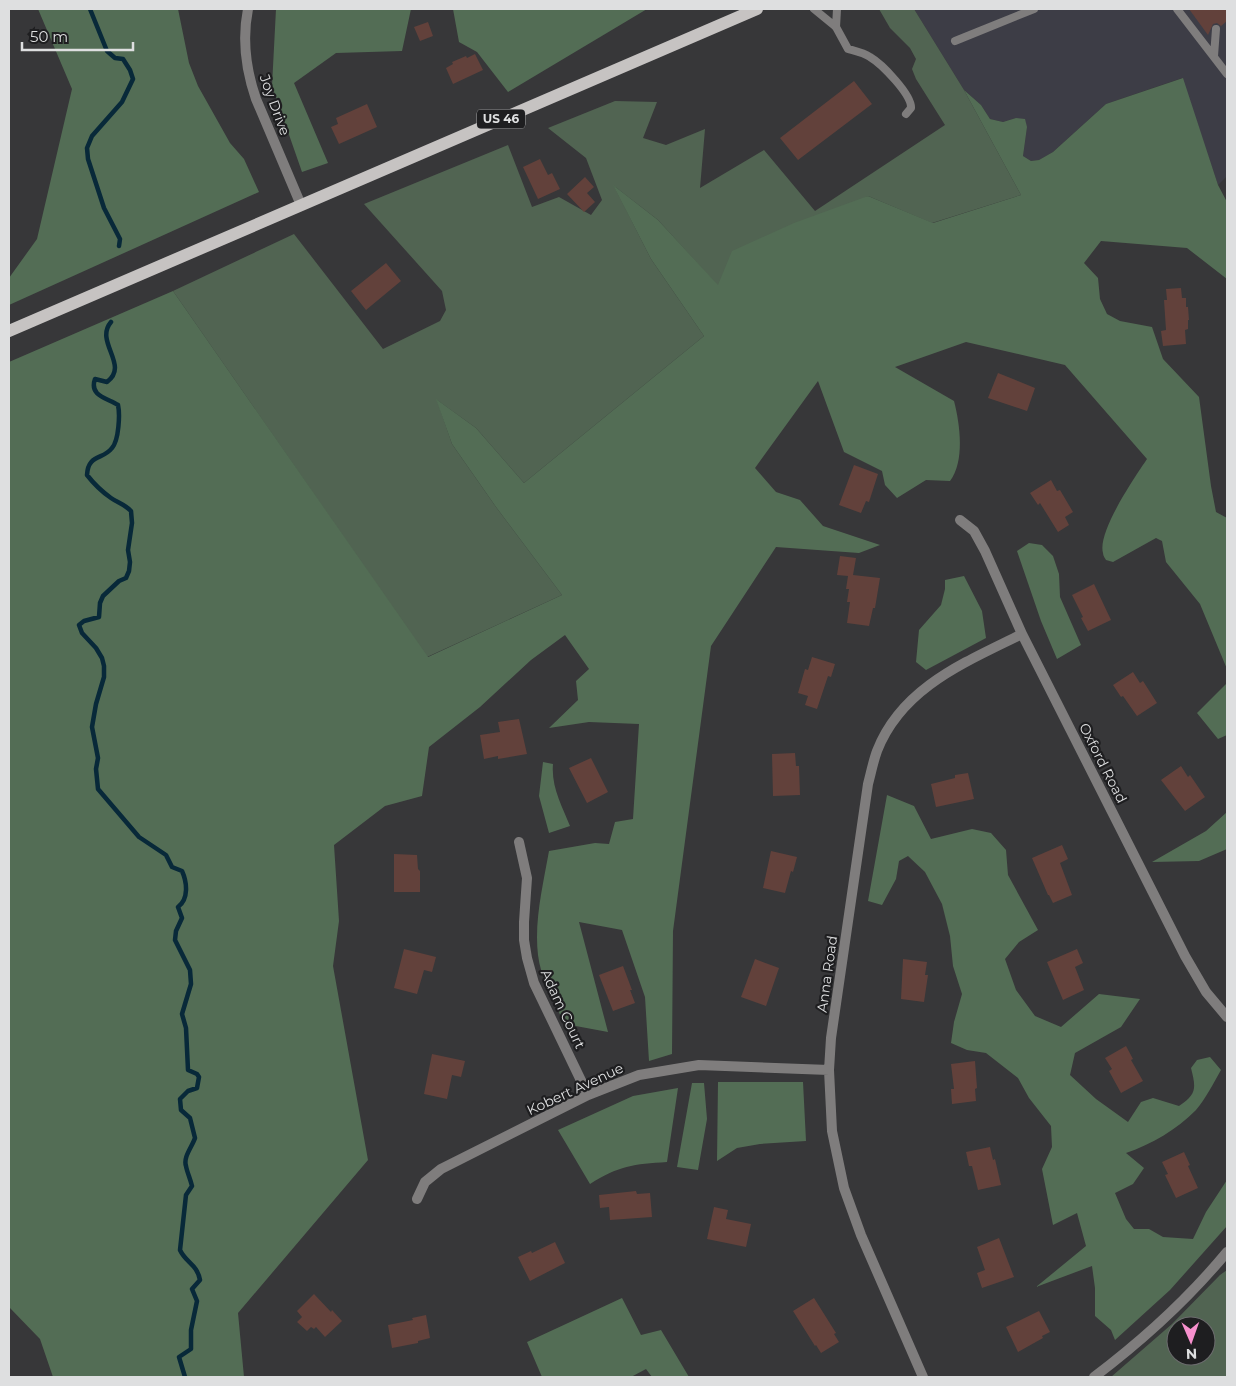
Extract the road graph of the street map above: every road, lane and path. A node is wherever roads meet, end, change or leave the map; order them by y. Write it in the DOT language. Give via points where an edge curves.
graph roads {
  1 [pos="248,9"];
  2 [pos="757,9"];
  3 [pos="814,9"];
  4 [pos="837,9"];
  5 [pos="1034,9"];
  6 [pos="1177,9"];
  7 [pos="836,27"];
  8 [pos="1216,29"];
  9 [pos="955,41"];
  10 [pos="1214,56"];
  11 [pos="1227,74"];
  12 [pos="906,114"];
  13 [pos="301,205"];
  14 [pos="9,331"];
  15 [pos="960,520"];
  16 [pos="1022,634"];
  17 [pos="519,842"];
  18 [pos="1227,1017"];
  19 [pos="829,1070"];
  20 [pos="588,1095"];
  21 [pos="417,1199"];
  22 [pos="1227,1252"];
  23 [pos="923,1377"];
  24 [pos="1094,1377"];
  1 -- 13 [label="street, Joy Drive" via="245,50 251,84"];
  2 -- 13 [label="main road, US 46"];
  3 -- 7 [label="lane"];
  4 -- 7 [label="lane"];
  5 -- 9 [label="lane"];
  6 -- 10 [label="lane"];
  7 -- 12 [label="lane" via="848,49 871,57 892,77 910,101 911,108"];
  8 -- 10 [label="lane"];
  10 -- 11 [label="lane"];
  13 -- 14 [label="main road, US 46"];
  15 -- 16 [label="street, Oxford Road" via="974,531 986,551"];
  16 -- 18 [label="street, Oxford Road" via="1185,956 1206,992"];
  16 -- 19 [label="street, Anna Road" via="928,684 898,716 878,750 866,798"];
  17 -- 20 [label="street, Adam Court" via="528,878 524,940 530,972"];
  19 -- 20 [label="street, Kobert Avenue" via="687,1066 639,1075"];
  19 -- 23 [label="street, Anna Road" via="832,1131 844,1188"];
  20 -- 21 [label="street, Kobert Avenue" via="441,1169 425,1182"];
  22 -- 24 [label="street" via="1172,1312"];
}
